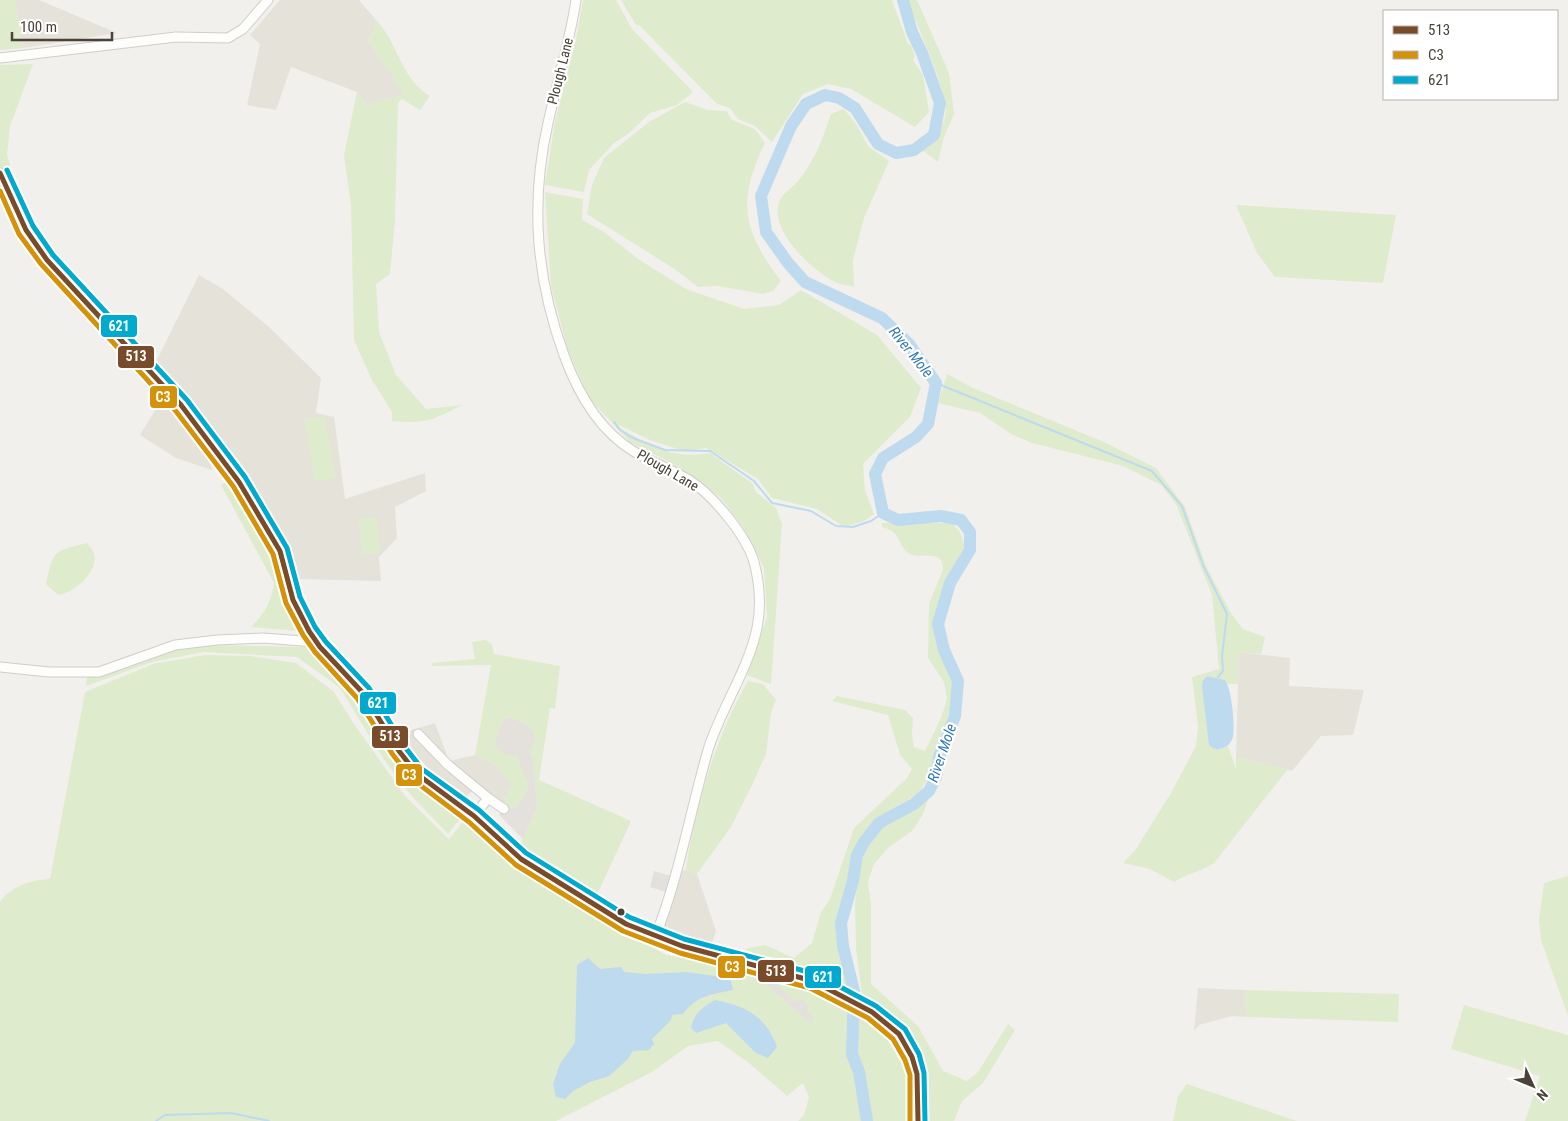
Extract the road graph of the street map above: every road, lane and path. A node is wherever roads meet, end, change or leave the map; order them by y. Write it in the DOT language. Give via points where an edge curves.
graph roads {
  1 [pos="268,0"];
  2 [pos="576,0"];
  3 [pos="0,58"];
  4 [pos="0,173"];
  5 [pos="316,642"];
  6 [pos="0,666"];
  7 [pos="418,734"];
  8 [pos="488,798"];
  9 [pos="504,809"];
  10 [pos="474,816"];
  11 [pos="655,937"];
  12 [pos="918,1121"];
  1 -- 3 [label="street" via="243,29 228,38 168,38"];
  2 -- 11 [label="street, Plough Lane" via="547,125 540,171 540,267 550,317 584,401 612,434 632,450 691,481 708,494 741,535 755,563 760,593 757,629 745,666 726,702 709,749"];
  4 -- 5 [label="street" via="26,230 46,260 181,406 239,482 280,551 296,608"];
  5 -- 6 [label="street" via="263,638 175,645 99,672 50,672"];
  5 -- 10 [label="street" via="362,693 417,774"];
  7 -- 8 [label="street" via="448,766"];
  8 -- 9 [label="street"];
  8 -- 10 [label="street"];
  10 -- 11 [label="street" via="521,858 609,915"];
  11 -- 12 [label="street" via="821,984 882,1019 904,1040 914,1062"];
}
